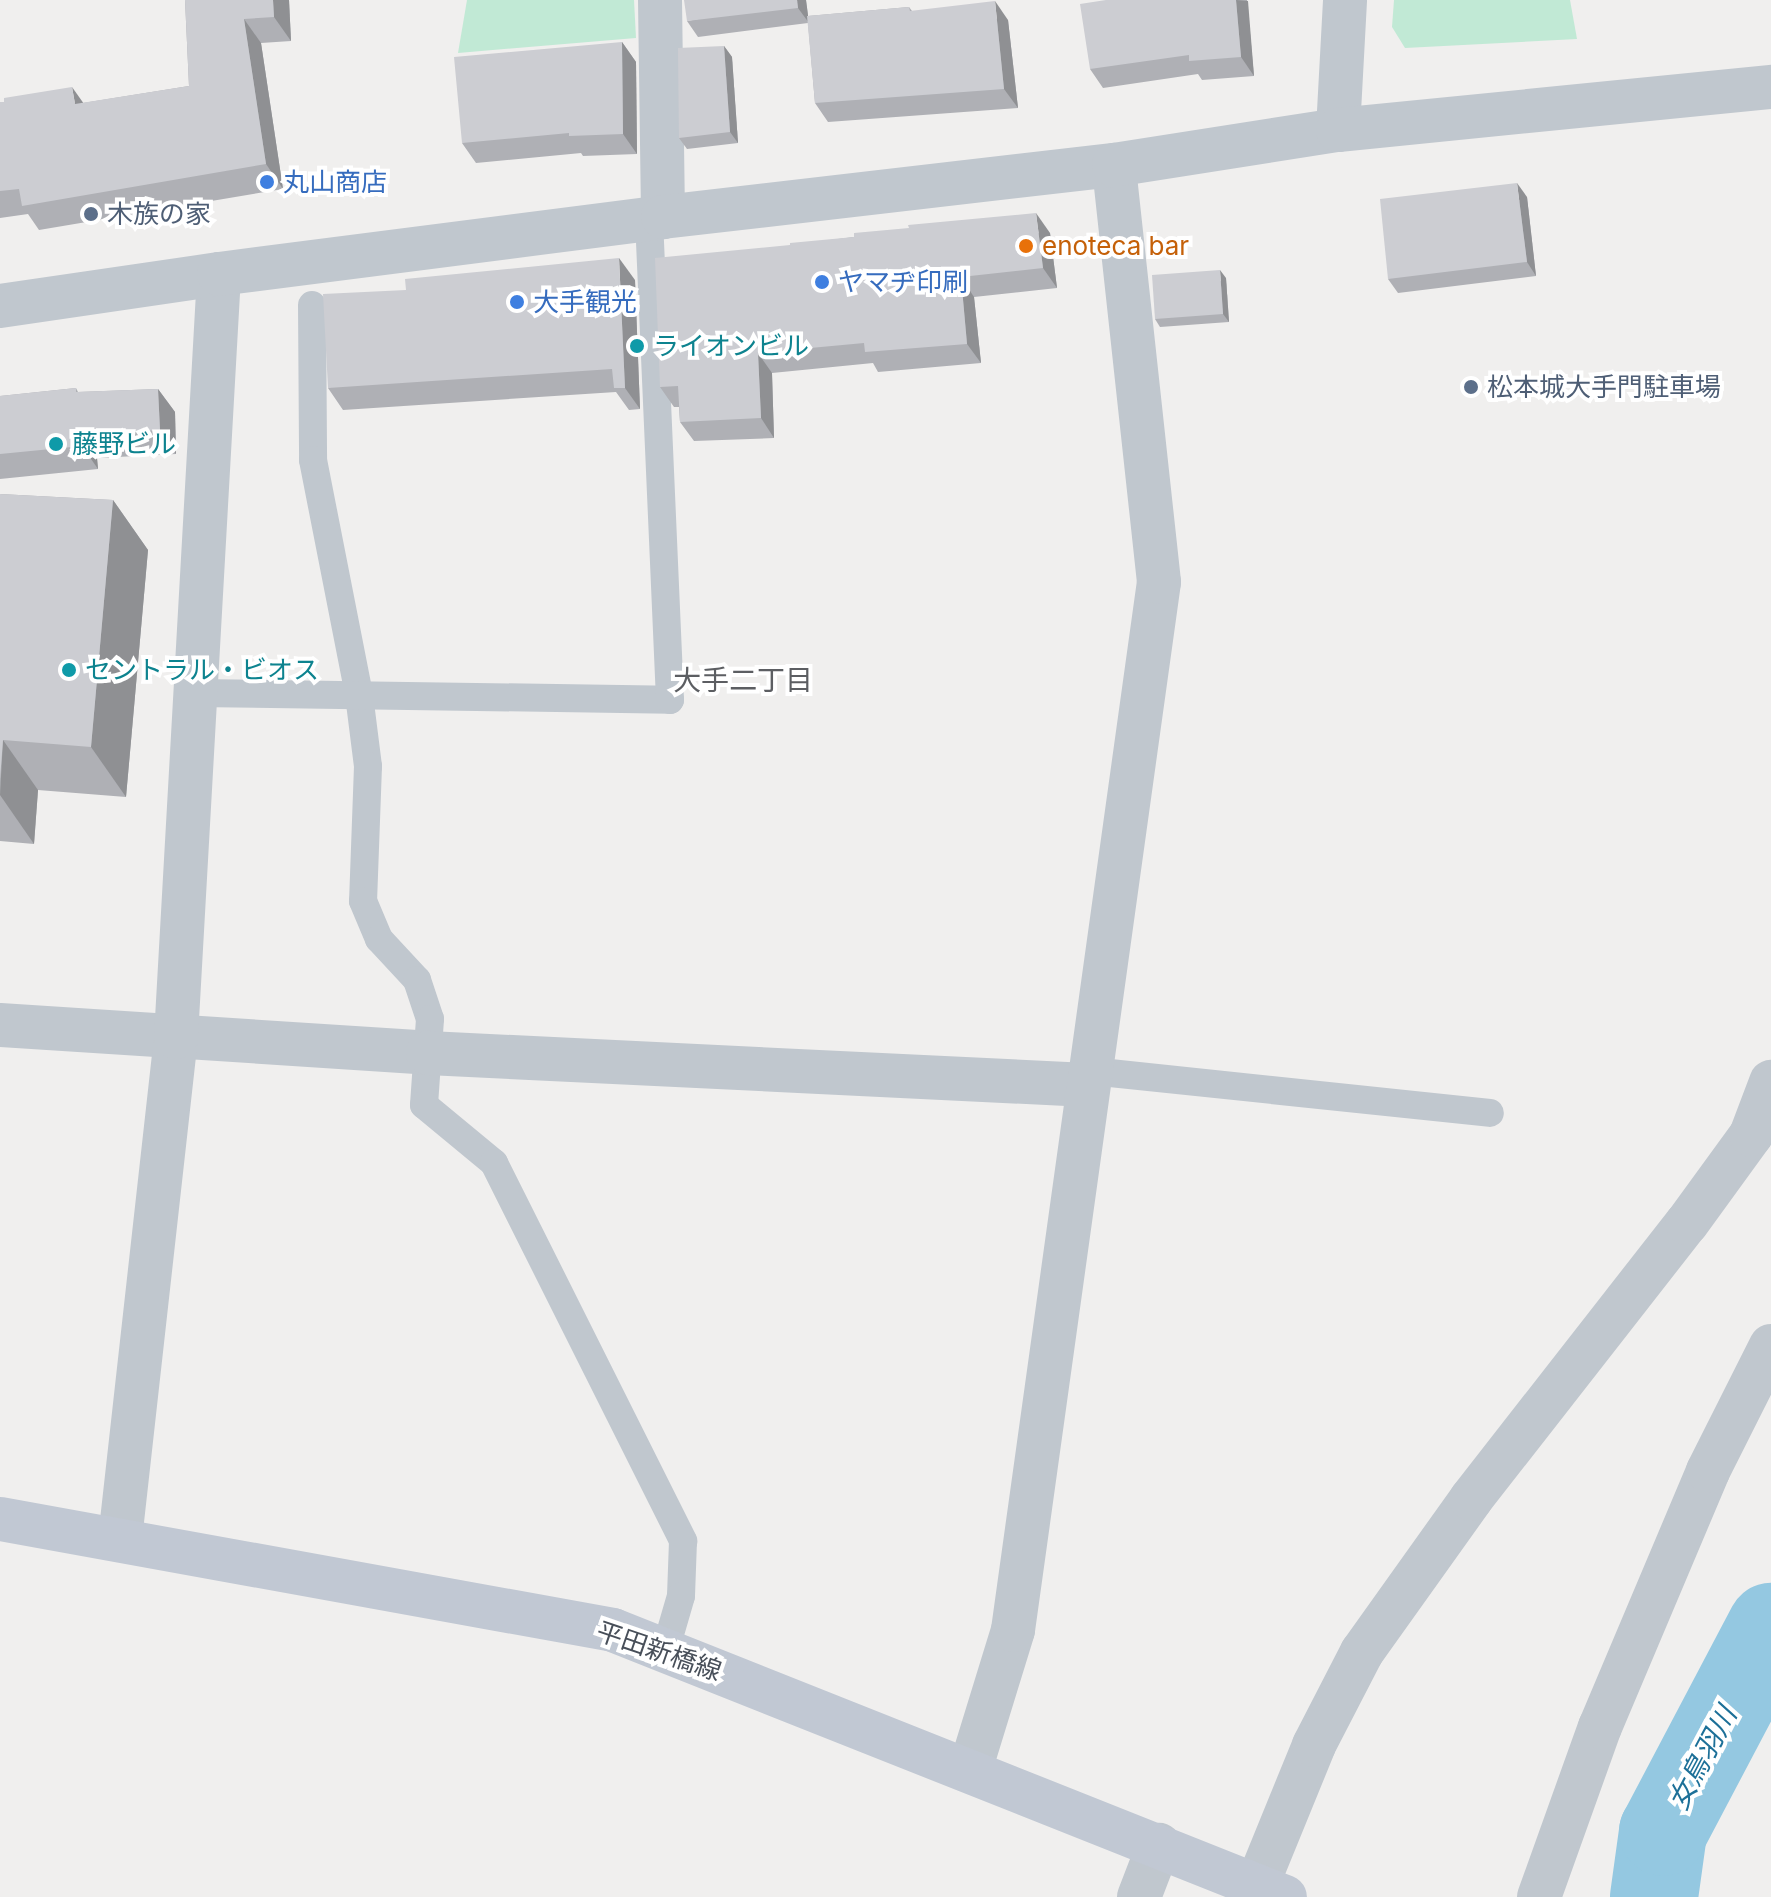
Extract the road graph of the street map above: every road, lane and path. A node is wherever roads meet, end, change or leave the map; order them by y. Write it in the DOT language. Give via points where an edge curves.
graph roads {
  1 [pos="660,0"];
  2 [pos="1345,0"];
  3 [pos="1771,87"];
  4 [pos="1338,130"];
  5 [pos="1114,165"];
  6 [pos="656,218"];
  7 [pos="219,274"];
  8 [pos="312,305"];
  9 [pos="0,306"];
  10 [pos="195,693"];
  11 [pos="359,695"];
  12 [pos="0,1025"];
  13 [pos="176,1037"];
  14 [pos="428,1053"];
  15 [pos="1089,1078"];
  16 [pos="1771,1082"];
  17 [pos="1490,1113"];
  18 [pos="1771,1346"];
  19 [pos="0,1519"];
  20 [pos="120,1539"];
  21 [pos="665,1651"];
  22 [pos="970,1770"];
  23 [pos="1159,1845"];
  24 [pos="1271,1891"];
  25 [pos="1139,1897"];
  26 [pos="1539,1897"];
  1 -- 6 [label="street"];
  2 -- 4 [label="street"];
  3 -- 4 [label="street"];
  4 -- 5 [label="street"];
  5 -- 6 [label="street"];
  5 -- 15 [label="street" via="1159,582"];
  6 -- 7 [label="street"];
  6 -- 11 [label="lane" via="670,700"];
  7 -- 9 [label="street"];
  7 -- 10 [label="street"];
  8 -- 11 [label="lane" via="313,460"];
  10 -- 11 [label="lane"];
  10 -- 13 [label="street"];
  11 -- 14 [label="lane" via="368,766 363,901 379,939 417,980 430,1019"];
  12 -- 13 [label="street"];
  13 -- 14 [label="street"];
  13 -- 20 [label="street"];
  14 -- 15 [label="street"];
  14 -- 21 [label="lane" via="424,1105 494,1163 683,1541 681,1596"];
  15 -- 17 [label="lane"];
  15 -- 22 [label="street" via="1013,1630"];
  16 -- 24 [label="street" via="1751,1135 1471,1499 1362,1652 1314,1745"];
  18 -- 26 [label="street" via="1708,1471 1600,1727"];
  19 -- 20 [label="main road, 平田新橋線"];
  20 -- 21 [label="main road, 平田新橋線" via="613,1630"];
  21 -- 22 [label="main road, 平田新橋線"];
  22 -- 23 [label="main road, 平田新橋線"];
  23 -- 24 [label="main road, 平田新橋線"];
  23 -- 25 [label="street"];
}
